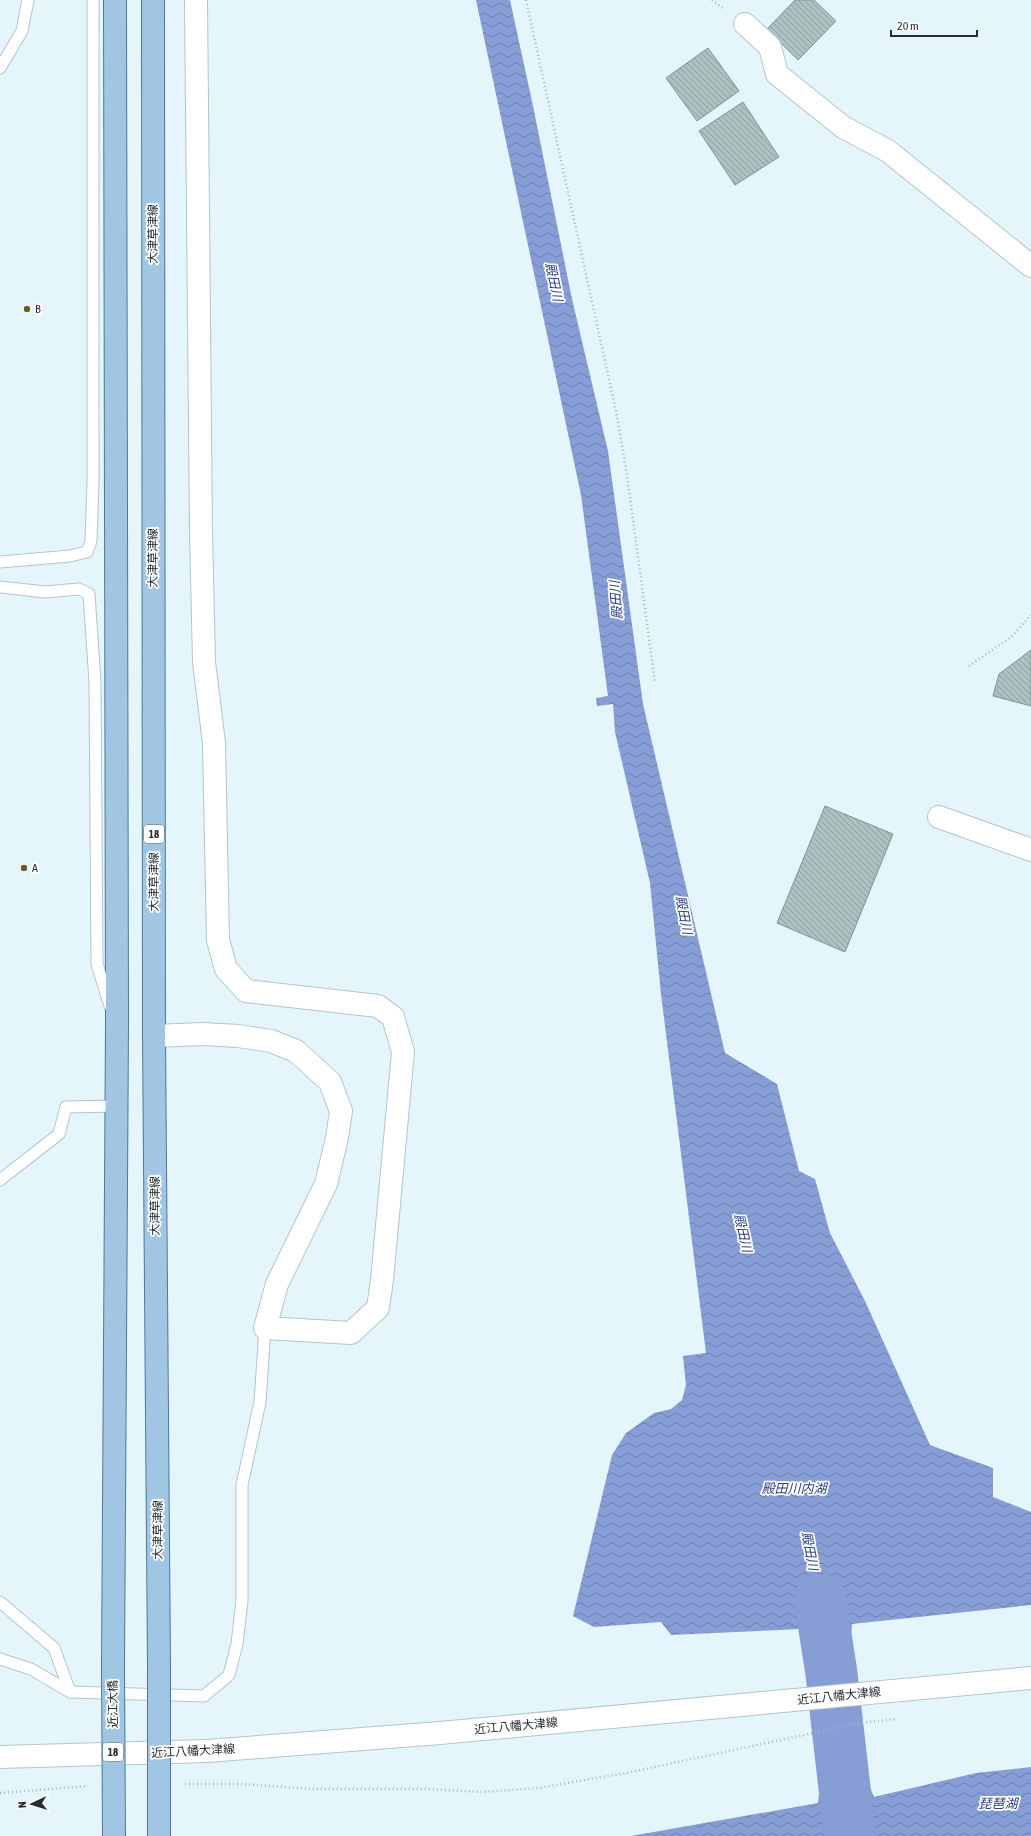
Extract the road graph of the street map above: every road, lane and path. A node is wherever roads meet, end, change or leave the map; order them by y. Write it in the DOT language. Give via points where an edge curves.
graph roads {
  1 [pos="28,0"];
  2 [pos="93,0"];
  3 [pos="115,0"];
  4 [pos="153,0"];
  5 [pos="196,0"];
  6 [pos="526,0"];
  7 [pos="745,24"];
  8 [pos="0,68"];
  9 [pos="1031,266"];
  10 [pos="0,562"];
  11 [pos="0,587"];
  12 [pos="1031,615"];
  13 [pos="969,666"];
  14 [pos="655,683"];
  15 [pos="939,817"];
  16 [pos="1031,850"];
  17 [pos="117,1026"];
  18 [pos="154,1036"];
  19 [pos="116,1106"];
  20 [pos="0,1180"];
  21 [pos="265,1328"];
  22 [pos="0,1602"];
  23 [pos="0,1659"];
  24 [pos="1031,1678"];
  25 [pos="70,1692"];
  26 [pos="860,1723"];
  27 [pos="0,1757"];
  28 [pos="184,1784"];
  29 [pos="89,1786"];
  30 [pos="0,1793"];
  31 [pos="114,1836"];
  32 [pos="160,1836"];
  1 -- 8 [label="lane" via="22,31"];
  2 -- 10 [label="lane" via="91,541 87,552 70,556"];
  3 -- 17 [label="main road, 18"];
  4 -- 18 [label="main road, 大津草津線 / 18"];
  5 -- 21 [label="street" via="204,662 214,743 218,940 226,969 246,991 378,1006 393,1017 403,1052 378,1308 351,1333"];
  6 -- 14 [label="path" via="617,416"];
  7 -- 9 [label="street" via="770,47 777,74 843,127 888,151"];
  11 -- 17 [label="lane" via="45,592 79,589 89,594 95,682 96,964"];
  12 -- 13 [label="path" via="1011,637"];
  15 -- 16 [label="street"];
  17 -- 19 [label="main road, 18"];
  18 -- 21 [label="street" via="203,1034 271,1041 296,1051 330,1082 341,1111 326,1184 277,1284"];
  18 -- 32 [label="main road, 大津草津線 / 18, bridge"];
  19 -- 20 [label="lane" via="66,1107 59,1134"];
  19 -- 31 [label="main road, 近江大橋 / 18, bridge"];
  21 -- 25 [label="lane" via="260,1402 242,1485 242,1601 237,1644 229,1675 204,1696"];
  22 -- 25 [label="lane" via="54,1648"];
  23 -- 25 [label="lane" via="31,1668"];
  24 -- 27 [label="street, 近江八幡大津線" via="440,1733 207,1751"];
  26 -- 28 [label="path" via="631,1772 539,1788 482,1792"];
  29 -- 30 [label="path"];
}
